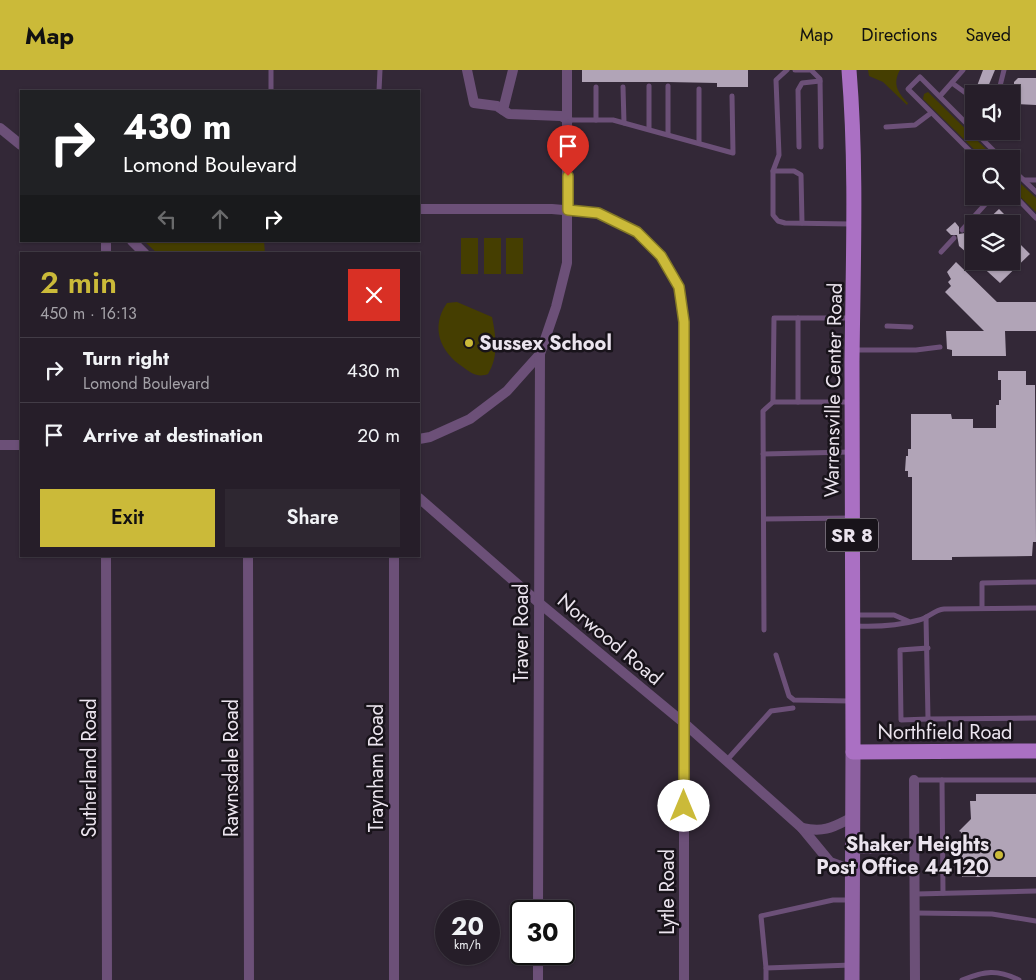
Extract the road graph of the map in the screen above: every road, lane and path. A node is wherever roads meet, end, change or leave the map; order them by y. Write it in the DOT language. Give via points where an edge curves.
graph roads {
  1 [pos="271,70"];
  2 [pos="380,70"];
  3 [pos="467,70"];
  4 [pos="513,70"];
  5 [pos="568,70"];
  6 [pos="787,70"];
  7 [pos="795,70"];
  8 [pos="849,70"];
  9 [pos="964,70"];
  10 [pos="1004,70"];
  11 [pos="820,81"];
  12 [pos="952,83"];
  13 [pos="1000,85"];
  14 [pos="649,86"];
  15 [pos="668,86"];
  16 [pos="596,87"];
  17 [pos="623,87"];
  18 [pos="698,89"];
  19 [pos="271,90"];
  20 [pos="379,90"];
  21 [pos="965,92"];
  22 [pos="732,96"];
  23 [pos="940,96"];
  24 [pos="503,110"];
  25 [pos="931,113"];
  26 [pos="568,120"];
  27 [pos="596,120"];
  28 [pos="965,122"];
  29 [pos="624,123"];
  30 [pos="886,127"];
  31 [pos="0,128"];
  32 [pos="649,130"];
  33 [pos="668,134"];
  34 [pos="986,140"];
  35 [pos="699,143"];
  36 [pos="20,145"];
  37 [pos="799,147"];
  38 [pos="821,147"];
  39 [pos="969,150"];
  40 [pos="994,150"];
  41 [pos="774,171"];
  42 [pos="1020,176"];
  43 [pos="1024,180"];
  44 [pos="1036,180"];
  45 [pos="1036,192"];
  46 [pos="1020,201"];
  47 [pos="984,205"];
  48 [pos="420,209"];
  49 [pos="568,210"];
  50 [pos="1036,218"];
  51 [pos="802,223"];
  52 [pos="854,224"];
  53 [pos="962,230"];
  54 [pos="954,238"];
  55 [pos="133,242"];
  56 [pos="143,252"];
  57 [pos="940,252"];
  58 [pos="798,318"];
  59 [pos="853,318"];
  60 [pos="887,326"];
  61 [pos="911,327"];
  62 [pos="940,347"];
  63 [pos="852,350"];
  64 [pos="540,354"];
  65 [pos="773,402"];
  66 [pos="798,402"];
  67 [pos="852,402"];
  68 [pos="420,439"];
  69 [pos="0,445"];
  70 [pos="20,445"];
  71 [pos="852,452"];
  72 [pos="763,454"];
  73 [pos="420,499"];
  74 [pos="852,518"];
  75 [pos="764,519"];
  76 [pos="106,557"];
  77 [pos="248,557"];
  78 [pos="394,557"];
  79 [pos="1036,582"];
  80 [pos="538,602"];
  81 [pos="982,608"];
  82 [pos="1036,608"];
  83 [pos="926,617"];
  84 [pos="853,621"];
  85 [pos="909,621"];
  86 [pos="764,630"];
  87 [pos="928,648"];
  88 [pos="776,655"];
  89 [pos="853,701"];
  90 [pos="794,708"];
  91 [pos="1036,718"];
  92 [pos="928,719"];
  93 [pos="684,723"];
  94 [pos="1036,751"];
  95 [pos="853,752"];
  96 [pos="726,761"];
  97 [pos="914,780"];
  98 [pos="942,780"];
  99 [pos="1036,780"];
  100 [pos="853,817"];
  101 [pos="802,828"];
  102 [pos="916,848"];
  103 [pos="853,849"];
  104 [pos="852,870"];
  105 [pos="1036,891"];
  106 [pos="944,893"];
  107 [pos="916,894"];
  108 [pos="538,900"];
  109 [pos="852,900"];
  110 [pos="916,913"];
  111 [pos="1036,921"];
  112 [pos="538,965"];
  113 [pos="766,968"];
  114 [pos="852,972"];
  115 [pos="107,980"];
  116 [pos="249,980"];
  117 [pos="394,980"];
  118 [pos="538,980"];
  119 [pos="684,980"];
  120 [pos="766,980"];
  121 [pos="915,980"];
  122 [pos="962,980"];
  123 [pos="1019,980"];
  1 -- 19 [label="lane"];
  2 -- 20 [label="lane"];
  3 -- 24 [label="street" via="474,103"];
  4 -- 24 [label="street"];
  5 -- 26 [label="street"];
  6 -- 41 [label="lane" via="776,80 779,155"];
  7 -- 11 [label="lane" via="810,70"];
  8 -- 52 [label="main road, Warrensville Center Road / SR 8"];
  9 -- 12 [label="lane"];
  10 -- 13 [label="lane"];
  11 -- 37 [label="lane" via="802,83 798,90"];
  11 -- 38 [label="lane"];
  12 -- 21 [label="lane"];
  12 -- 23 [label="lane"];
  14 -- 32 [label="lane"];
  15 -- 33 [label="lane"];
  16 -- 27 [label="lane"];
  17 -- 29 [label="lane"];
  18 -- 35 [label="lane"];
  22 -- 35 [label="lane" via="732,153"];
  23 -- 25 [label="lane" via="920,77 908,89"];
  23 -- 28 [label="lane"];
  24 -- 26 [label="street" via="508,114 561,116"];
  25 -- 30 [label="lane" via="915,125"];
  25 -- 39 [label="lane"];
  26 -- 27 [label="lane"];
  26 -- 49 [label="street"];
  27 -- 29 [label="lane"];
  29 -- 32 [label="lane"];
  31 -- 36 [label="street"];
  32 -- 33 [label="lane"];
  33 -- 35 [label="lane"];
  34 -- 40 [label="lane"];
  41 -- 51 [label="lane" via="801,175"];
  41 -- 51 [label="lane" via="773,215 778,221"];
  42 -- 43 [label="lane"];
  43 -- 44 [label="lane"];
  43 -- 45 [label="lane"];
  46 -- 50 [label="lane"];
  47 -- 53 [label="lane"];
  48 -- 49 [label="street, Lytle Road"];
  49 -- 64 [label="street" via="567,263"];
  49 -- 93 [label="street, Lytle Road" via="598,213 637,232 661,256 679,287 684,322"];
  51 -- 52 [label="lane"];
  52 -- 59 [label="main road, Warrensville Center Road / SR 8"];
  54 -- 57 [label="lane"];
  55 -- 56 [label="street"];
  58 -- 59 [label="lane"];
  58 -- 65 [label="lane" via="774,318"];
  58 -- 66 [label="lane"];
  59 -- 63 [label="main road, Warrensville Center Road / SR 8"];
  60 -- 61 [label="lane"];
  62 -- 63 [label="lane"];
  63 -- 67 [label="main road, Warrensville Center Road / SR 8"];
  64 -- 68 [label="street" via="507,391 470,419"];
  64 -- 80 [label="street, Traver Road"];
  65 -- 66 [label="lane"];
  65 -- 72 [label="lane" via="763,411"];
  66 -- 67 [label="lane"];
  67 -- 71 [label="main road, Warrensville Center Road / SR 8"];
  69 -- 70 [label="street"];
  71 -- 72 [label="lane"];
  71 -- 74 [label="main road, Warrensville Center Road / SR 8"];
  72 -- 75 [label="lane"];
  73 -- 80 [label="street, Norwood Road"];
  74 -- 75 [label="lane"];
  74 -- 84 [label="main road, Warrensville Center Road / SR 8"];
  75 -- 86 [label="lane"];
  76 -- 115 [label="street, Sutherland Road"];
  77 -- 116 [label="street, Rawnsdale Road"];
  78 -- 117 [label="street, Traynham Road"];
  79 -- 81 [label="lane" via="982,583"];
  80 -- 93 [label="street, Norwood Road"];
  80 -- 108 [label="street, Traver Road"];
  81 -- 82 [label="lane"];
  81 -- 83 [label="lane" via="944,609"];
  83 -- 85 [label="lane"];
  83 -- 87 [label="lane"];
  84 -- 85 [label="lane" via="894,615"];
  84 -- 85 [label="lane" via="894,627"];
  84 -- 89 [label="main road, Warrensville Center Road / SR 8"];
  87 -- 92 [label="lane"];
  87 -- 92 [label="lane" via="900,650 901,720"];
  88 -- 89 [label="lane" via="789,696 794,700"];
  89 -- 95 [label="main road, Warrensville Center Road / SR 8"];
  90 -- 96 [label="lane" via="771,711"];
  91 -- 92 [label="lane"];
  93 -- 96 [label="street, Norwood Road"];
  93 -- 119 [label="street, Lytle Road"];
  94 -- 95 [label="main road, Northfield Road"];
  95 -- 100 [label="main road, Warrensville Center Road"];
  96 -- 101 [label="street, Norwood Road"];
  97 -- 98 [label="lane"];
  97 -- 102 [label="street"];
  98 -- 99 [label="lane"];
  98 -- 106 [label="lane"];
  100 -- 101 [label="street" via="828,830"];
  100 -- 103 [label="main road, Warrensville Center Road"];
  101 -- 104 [label="street, Norwood Road" via="830,862"];
  102 -- 103 [label="street"];
  102 -- 107 [label="street"];
  103 -- 104 [label="main road, Warrensville Center Road"];
  104 -- 109 [label="main road, Warrensville Center Road"];
  105 -- 106 [label="lane"];
  106 -- 107 [label="lane"];
  107 -- 110 [label="street"];
  109 -- 113 [label="lane" via="833,900 761,916"];
  109 -- 114 [label="main road, Warrensville Center Road"];
  110 -- 111 [label="lane" via="992,914"];
  110 -- 121 [label="street"];
  112 -- 118 [label="street"];
  113 -- 114 [label="lane"];
  113 -- 120 [label="lane"];
  122 -- 123 [label="lane" via="982,972 1004,972"];
}
